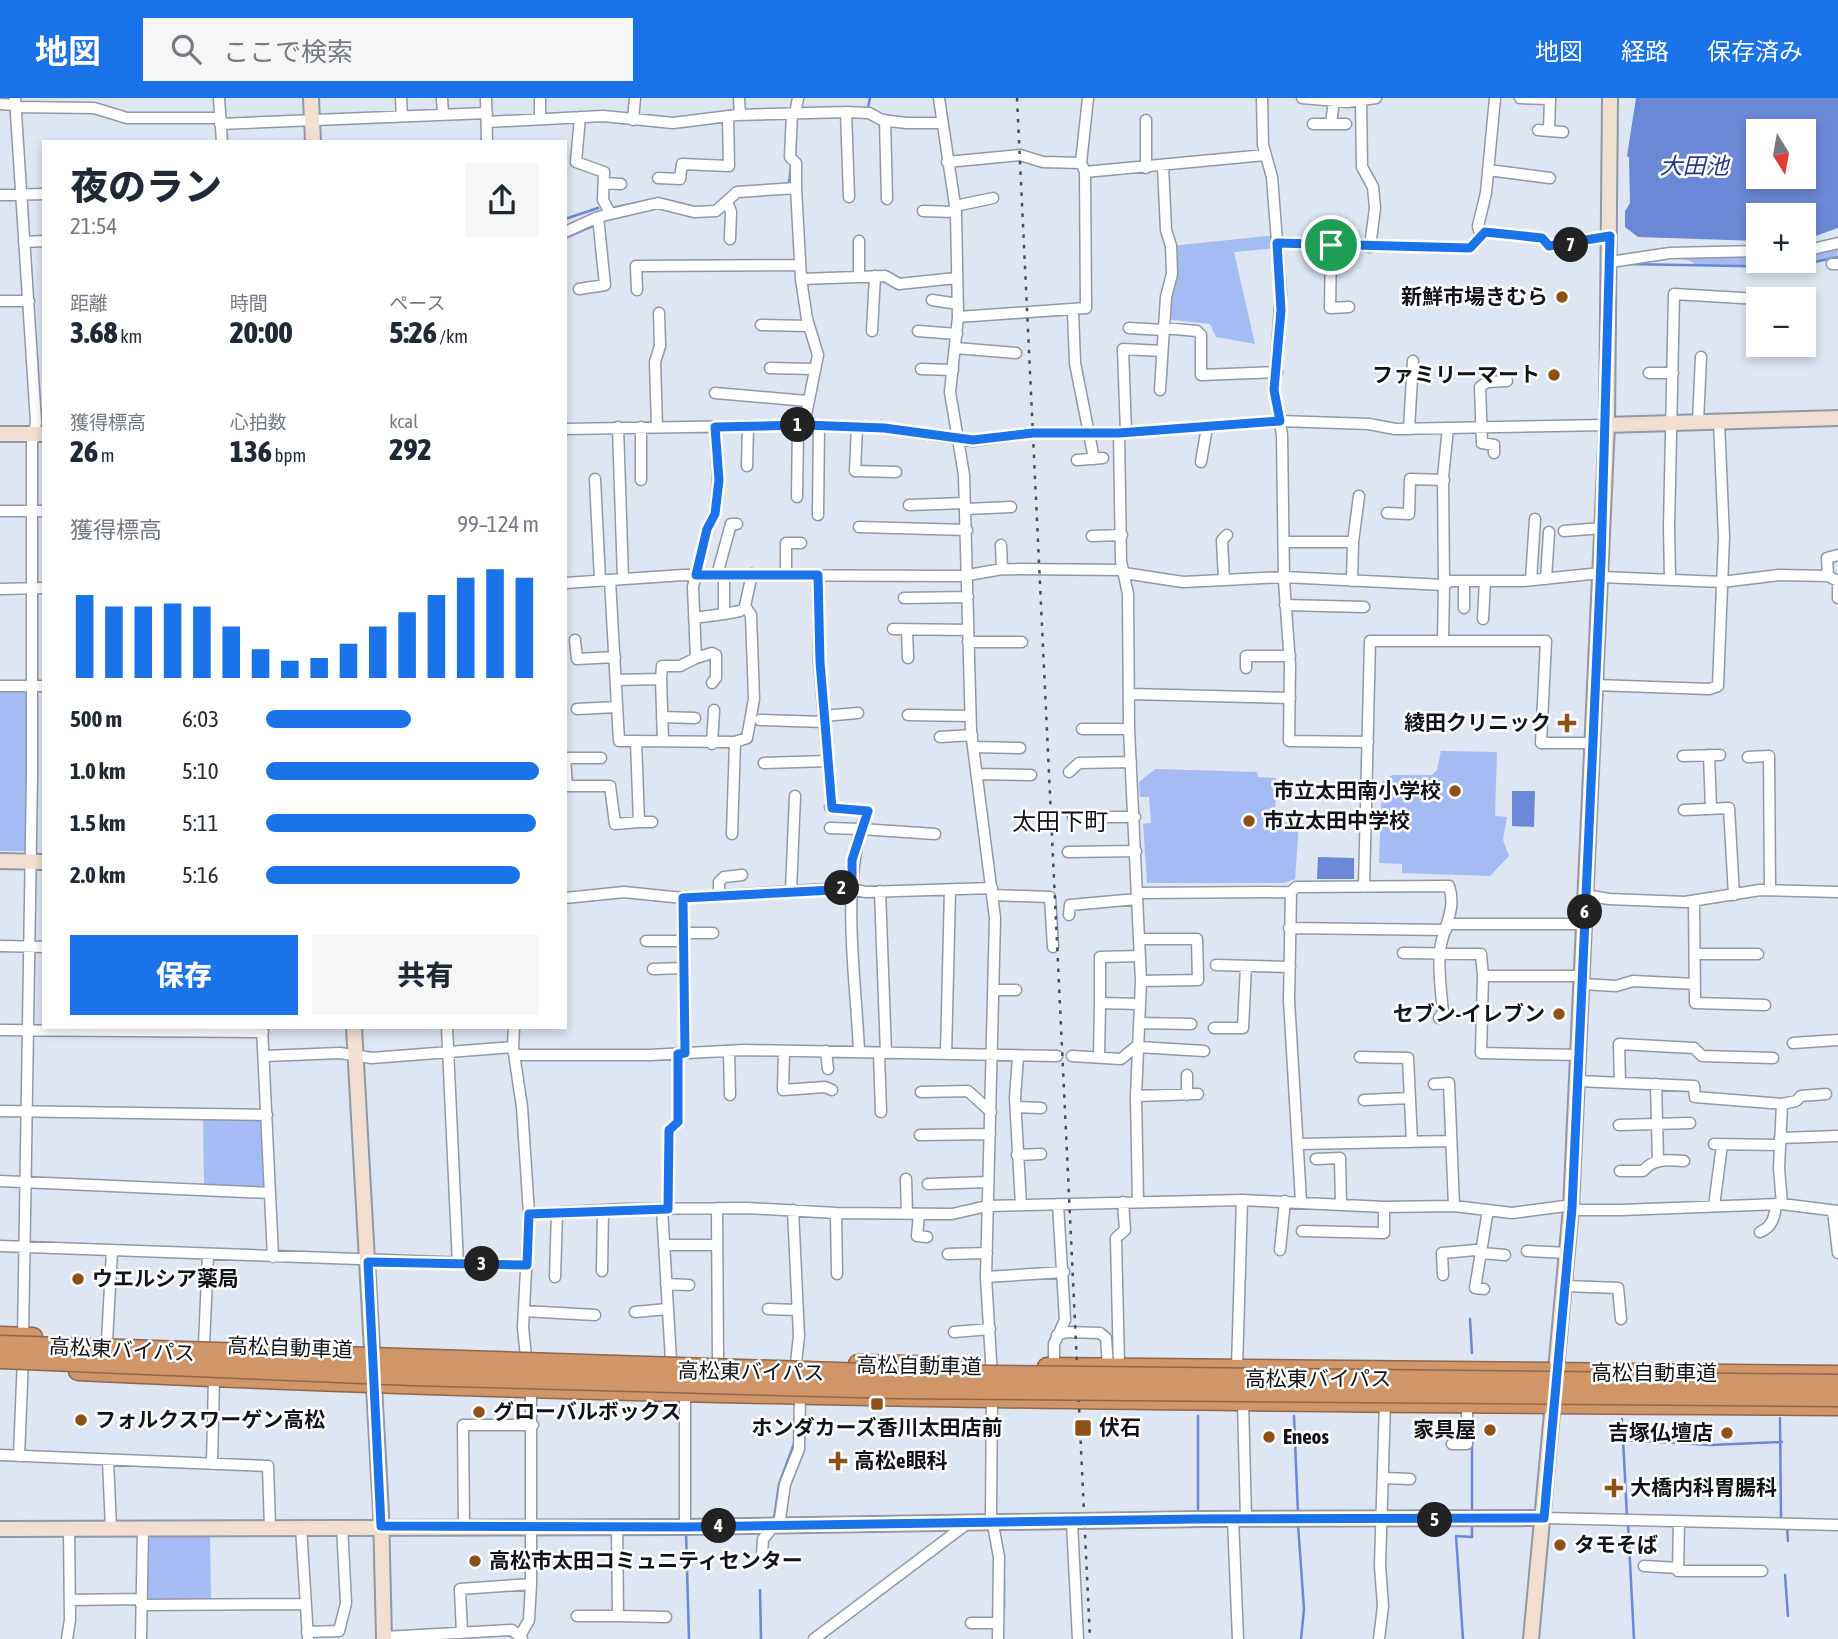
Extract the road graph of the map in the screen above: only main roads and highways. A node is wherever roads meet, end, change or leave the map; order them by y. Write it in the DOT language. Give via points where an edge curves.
graph roads {
  1 [pos="0,1336"];
  2 [pos="0,1345"];
  3 [pos="0,1359"];
  4 [pos="0,1367"];
  5 [pos="1838,1375"];
  6 [pos="1838,1384"];
  7 [pos="1838,1397"];
  8 [pos="1838,1406"];
  1 -- 5 [label="highway, 高松東バイパス" via="796,1363"];
  2 -- 6 [label="highway, 高松自動車道, bridge" via="898,1374"];
  3 -- 7 [label="highway, 高松自動車道, bridge" via="897,1389"];
  4 -- 8 [label="highway, 高松東バイパス" via="685,1394"];
}
